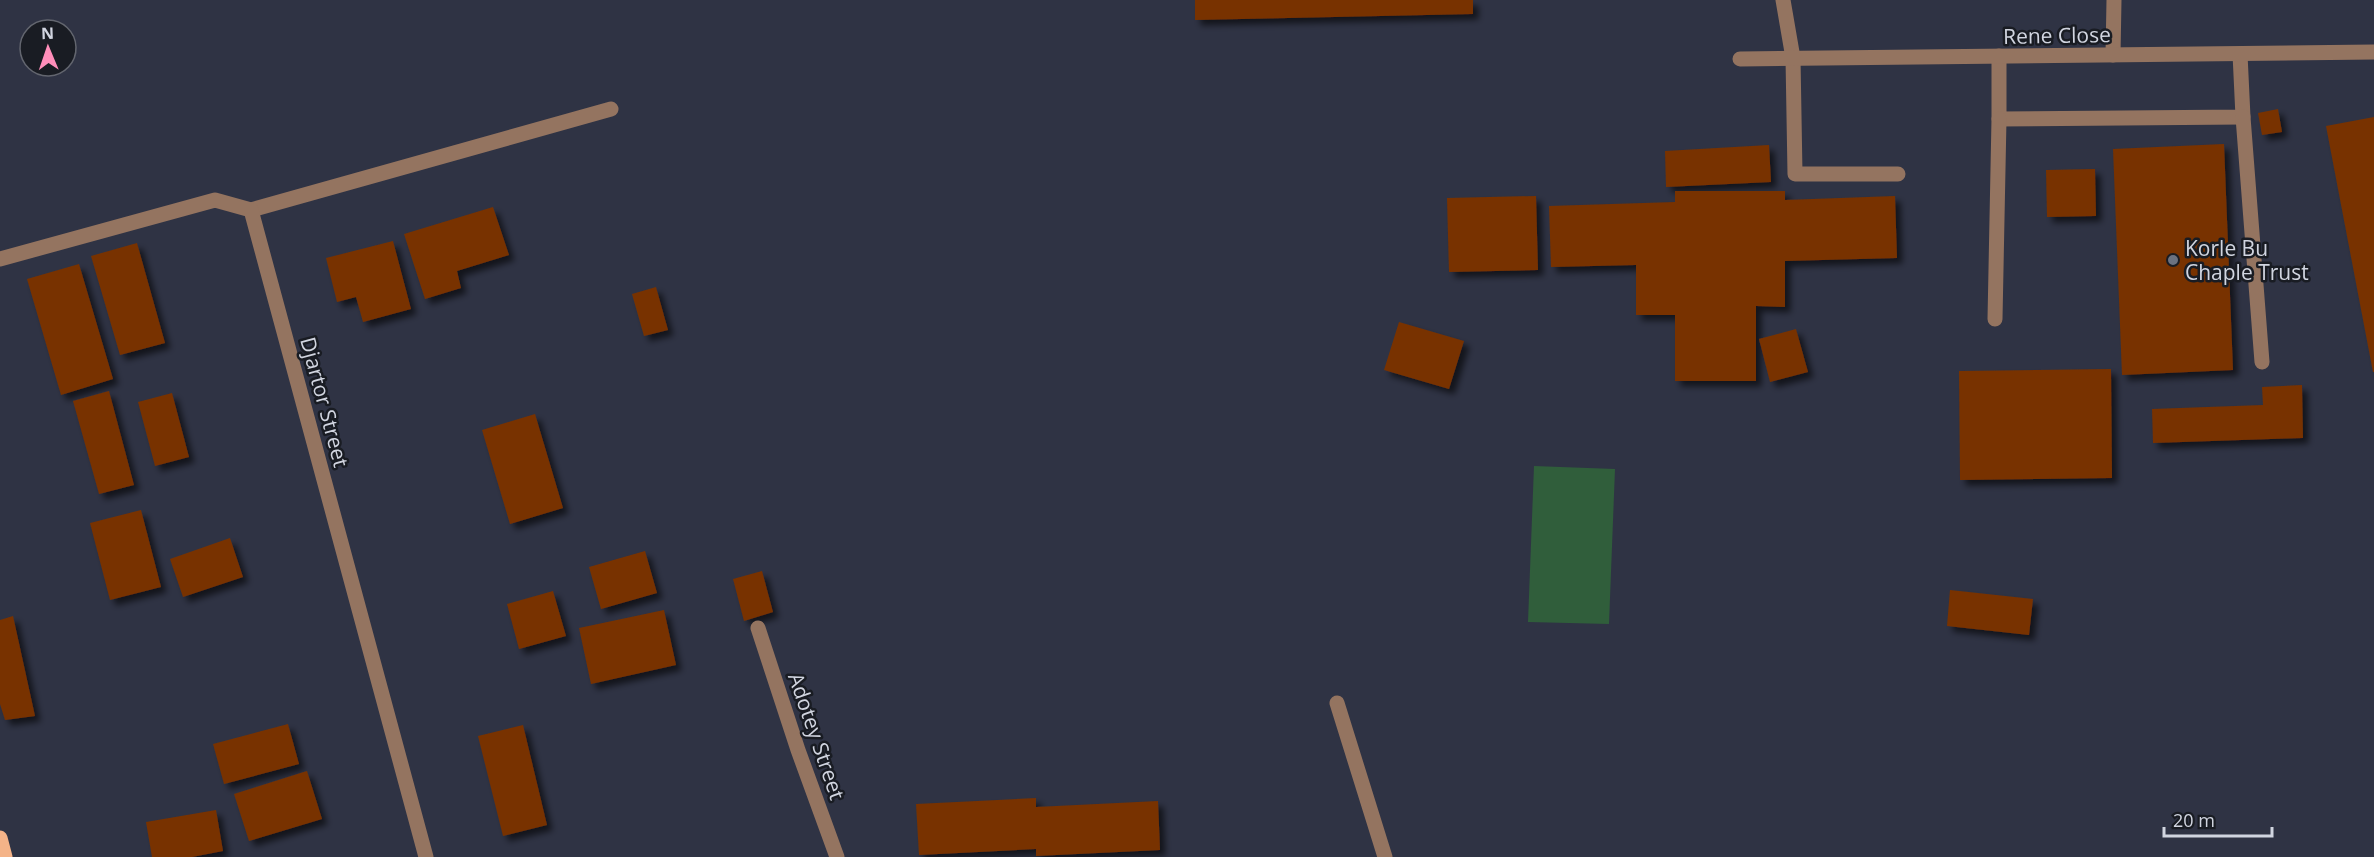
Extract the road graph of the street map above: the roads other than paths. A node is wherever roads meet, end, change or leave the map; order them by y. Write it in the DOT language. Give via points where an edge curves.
graph roads {
  1 [pos="1783,0"];
  2 [pos="2114,0"];
  3 [pos="2374,52"];
  4 [pos="2240,54"];
  5 [pos="2113,55"];
  6 [pos="1999,56"];
  7 [pos="1740,58"];
  8 [pos="1793,58"];
  9 [pos="611,109"];
  10 [pos="2243,117"];
  11 [pos="1999,119"];
  12 [pos="1898,174"];
  13 [pos="251,210"];
  14 [pos="0,259"];
  15 [pos="1995,319"];
  16 [pos="2262,362"];
  17 [pos="758,628"];
  18 [pos="1337,703"];
  19 [pos="0,838"];
  20 [pos="5,857"];
  21 [pos="426,857"];
  22 [pos="837,857"];
  23 [pos="1385,857"];
  1 -- 8 [label="street"];
  2 -- 5 [label="street"];
  3 -- 4 [label="street, Rene Close"];
  4 -- 5 [label="street, Rene Close"];
  4 -- 10 [label="street"];
  5 -- 6 [label="street, Rene Close"];
  6 -- 8 [label="street, Rene Close"];
  6 -- 11 [label="street"];
  7 -- 8 [label="street, Rene Close"];
  8 -- 12 [label="street" via="1795,174"];
  9 -- 13 [label="street"];
  10 -- 11 [label="street"];
  10 -- 16 [label="street"];
  11 -- 15 [label="street"];
  13 -- 14 [label="street" via="215,200"];
  13 -- 21 [label="street, Djartor Street"];
  17 -- 22 [label="street, Adotey Street"];
  18 -- 23 [label="street"];
  19 -- 20 [label="main road"];
}
